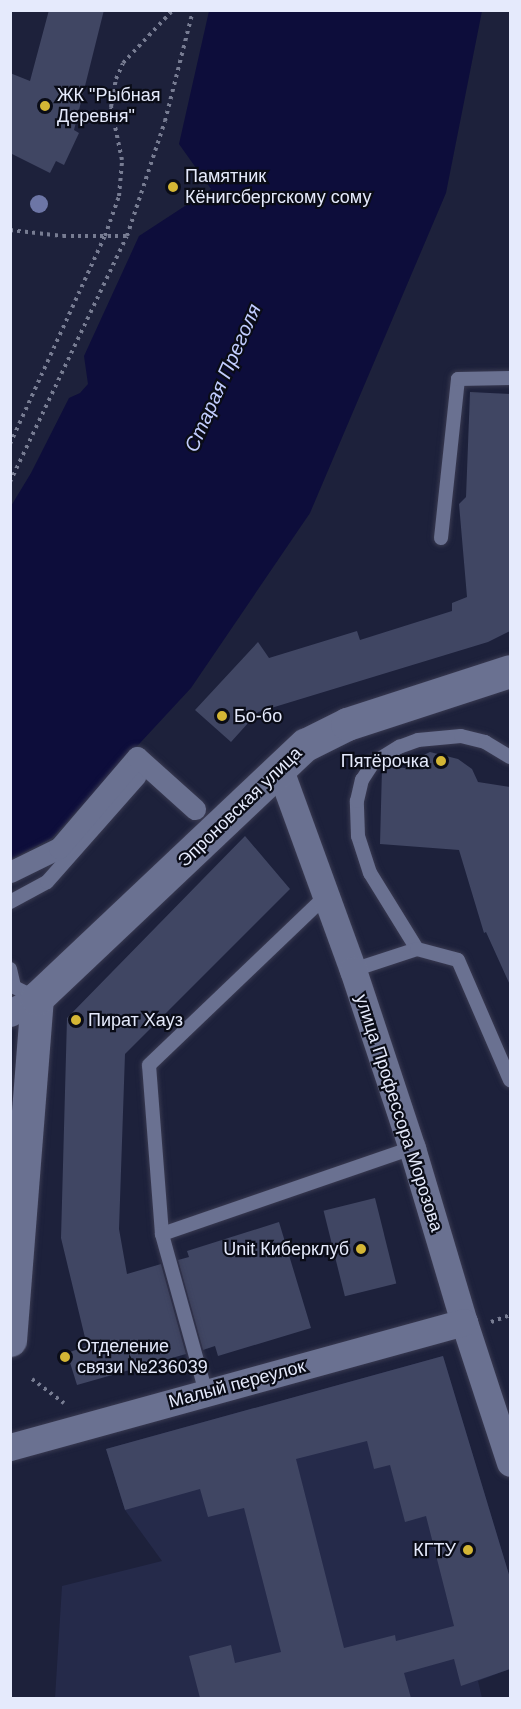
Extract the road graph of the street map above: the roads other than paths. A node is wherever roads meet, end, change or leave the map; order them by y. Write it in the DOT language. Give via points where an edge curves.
graph roads {
  1 [pos="510,378"];
  2 [pos="441,538"];
  3 [pos="510,671"];
  4 [pos="510,757"];
  5 [pos="279,767"];
  6 [pos="139,778"];
  7 [pos="195,809"];
  8 [pos="10,872"];
  9 [pos="326,896"];
  10 [pos="10,902"];
  11 [pos="417,949"];
  12 [pos="10,969"];
  13 [pos="353,970"];
  14 [pos="18,996"];
  15 [pos="510,1080"];
  16 [pos="412,1148"];
  17 [pos="162,1234"];
  18 [pos="13,1257"];
  19 [pos="464,1322"];
  20 [pos="10,1340"];
  21 [pos="206,1393"];
  22 [pos="10,1447"];
  23 [pos="510,1463"];
  1 -- 2 [label="lane" via="458,379"];
  3 -- 5 [label="street, Эпроновская улица" via="347,724 305,745"];
  4 -- 11 [label="lane" via="485,742 462,736 418,740 373,763 362,780 357,801 358,837 370,873"];
  5 -- 9 [label="street, улица Профессора Морозова"];
  5 -- 14 [label="street, Эпроновская улица" via="218,829"];
  6 -- 10 [label="lane" via="48,882"];
  7 -- 8 [label="street, Эпроновская улица" via="137,757 59,848"];
  9 -- 13 [label="street, улица Профессора Морозова"];
  9 -- 17 [label="lane" via="149,1065"];
  11 -- 13 [label="lane"];
  11 -- 15 [label="lane" via="458,960"];
  12 -- 14 [label="lane"];
  13 -- 16 [label="street, улица Профессора Морозова"];
  14 -- 18 [label="street"];
  16 -- 17 [label="lane"];
  16 -- 19 [label="street, улица Профессора Морозова"];
  17 -- 21 [label="lane"];
  18 -- 20 [label="street"];
  19 -- 21 [label="street, Малый переулок"];
  19 -- 23 [label="street, улица Профессора Морозова"];
  21 -- 22 [label="street, Малый переулок"];
}
